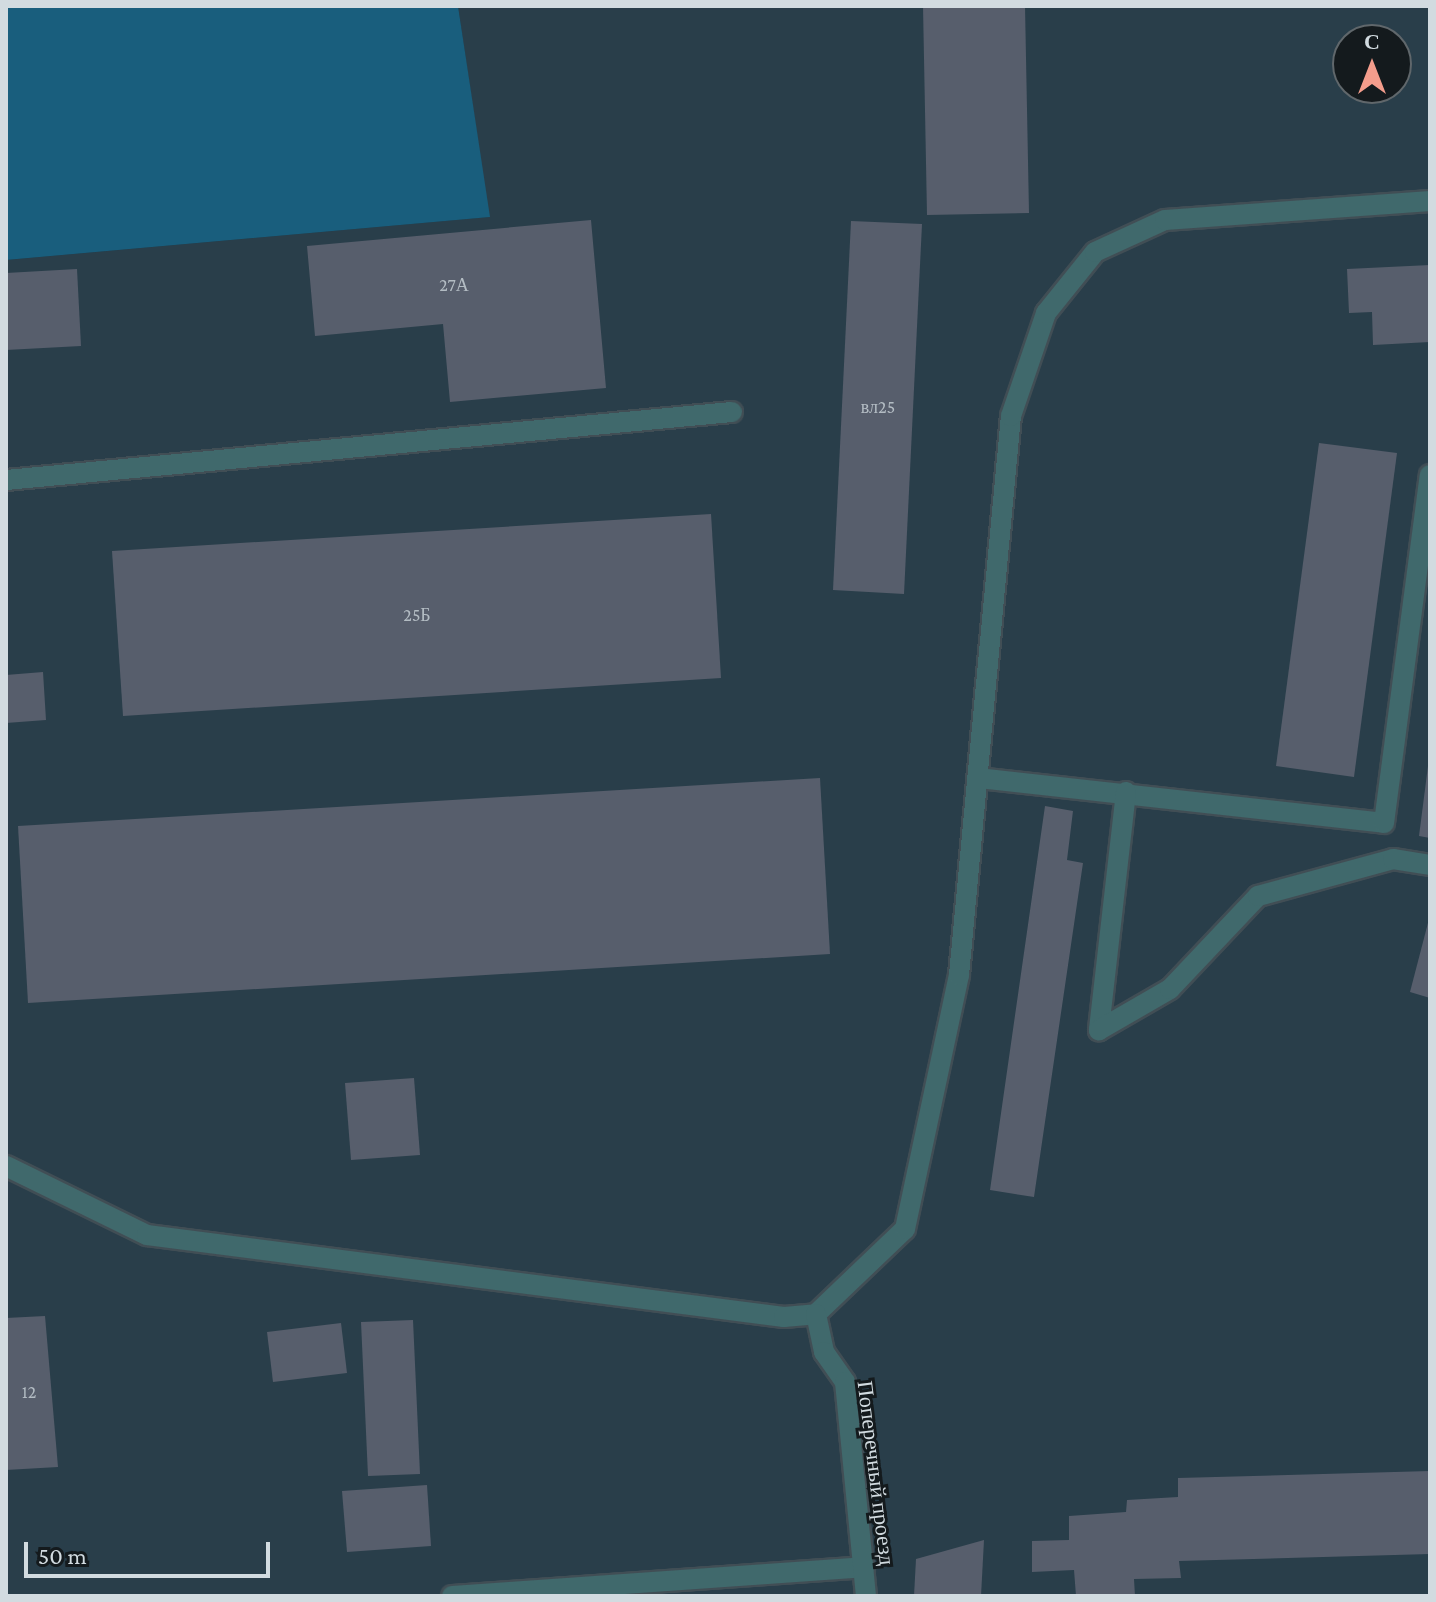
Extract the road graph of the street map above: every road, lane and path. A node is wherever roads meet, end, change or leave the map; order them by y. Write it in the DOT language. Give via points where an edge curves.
graph roads {
  1 [pos="1430,201"];
  2 [pos="732,412"];
  3 [pos="1430,475"];
  4 [pos="6,480"];
  5 [pos="978,778"];
  6 [pos="1126,792"];
  7 [pos="1384,823"];
  8 [pos="1393,859"];
  9 [pos="1430,865"];
  10 [pos="6,1166"];
  11 [pos="816,1314"];
  12 [pos="864,1567"];
  13 [pos="452,1596"];
  14 [pos="866,1596"];
  1 -- 5 [label="street" via="1165,220 1095,252 1046,313 1011,416"];
  2 -- 4 [label="street"];
  3 -- 7 [label="street"];
  5 -- 6 [label="street"];
  5 -- 11 [label="street" via="959,975 905,1229"];
  6 -- 7 [label="street"];
  6 -- 8 [label="street" via="1099,1030 1170,989 1258,896"];
  7 -- 8 [label="street"];
  8 -- 9 [label="street"];
  10 -- 11 [label="street" via="147,1235 784,1317"];
  11 -- 12 [label="street, Поперечный проезд" via="824,1352 845,1382"];
  12 -- 13 [label="street"];
  12 -- 14 [label="street, Поперечный проезд"];
}
